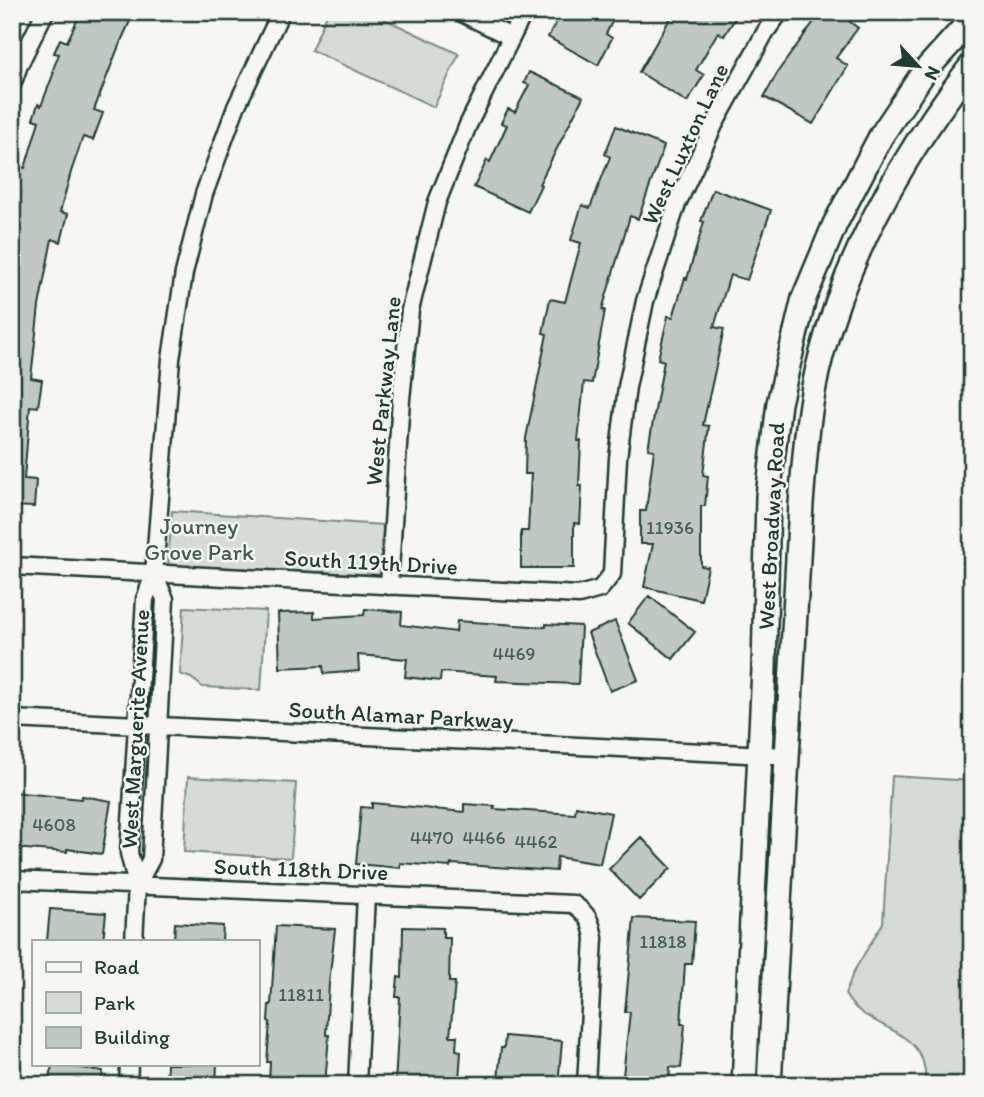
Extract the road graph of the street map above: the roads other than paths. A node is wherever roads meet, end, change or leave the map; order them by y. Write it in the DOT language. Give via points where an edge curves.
graph roads {
  1 [pos="45,12"];
  2 [pos="281,12"];
  3 [pos="460,12"];
  4 [pos="524,12"];
  5 [pos="780,12"];
  6 [pos="972,19"];
  7 [pos="511,37"];
  8 [pos="972,65"];
  9 [pos="12,85"];
  10 [pos="12,566"];
  11 [pos="154,574"];
  12 [pos="389,586"];
  13 [pos="600,589"];
  14 [pos="12,719"];
  15 [pos="135,725"];
  16 [pos="158,726"];
  17 [pos="761,755"];
  18 [pos="787,756"];
  19 [pos="12,880"];
  20 [pos="137,885"];
  21 [pos="366,895"];
  22 [pos="134,940"];
  23 [pos="129,1066"];
  24 [pos="128,1085"];
  25 [pos="357,1085"];
  26 [pos="586,1085"];
  27 [pos="744,1085"];
  28 [pos="769,1085"];
  1 -- 9 [label="street"];
  2 -- 11 [label="street, West Marguerite Avenue" via="236,107 204,194 184,273 171,359"];
  3 -- 7 [label="street"];
  4 -- 7 [label="street, West Parkway Lane"];
  5 -- 13 [label="street, West Luxton Lane" via="711,131 677,204 645,301 618,458 612,574"];
  6 -- 17 [label="main road, West Broadway Road" via="924,72 881,136 835,224 804,298 779,403 768,496"];
  7 -- 12 [label="street, West Parkway Lane" via="437,202 410,310"];
  8 -- 18 [label="main road, West Broadway Road" via="932,117 884,195 844,285 821,357 800,503"];
  10 -- 11 [label="street, South 119th Drive"];
  11 -- 12 [label="street, South 119th Drive"];
  11 -- 15 [label="street, West Marguerite Avenue" via="145,599"];
  11 -- 16 [label="street, West Marguerite Avenue" via="165,599"];
  12 -- 13 [label="street, South 119th Drive" via="579,595"];
  14 -- 15 [label="street, South Alamar Parkway"];
  15 -- 16 [label="street, South Alamar Parkway"];
  15 -- 20 [label="street, West Marguerite Avenue" via="129,853"];
  16 -- 17 [label="street, South Alamar Parkway"];
  16 -- 20 [label="street, West Marguerite Avenue" via="151,859"];
  17 -- 18 [label="street, South Alamar Parkway"];
  17 -- 27 [label="main road, West Broadway Road"];
  18 -- 28 [label="main road, West Broadway Road"];
  19 -- 20 [label="street, South 118th Drive"];
  20 -- 21 [label="street, South 118th Drive"];
  20 -- 22 [label="street, West Marguerite Avenue"];
  21 -- 25 [label="street"];
  21 -- 26 [label="street, South 118th Drive" via="573,904 585,912 594,939"];
  23 -- 24 [label="street"];
}
